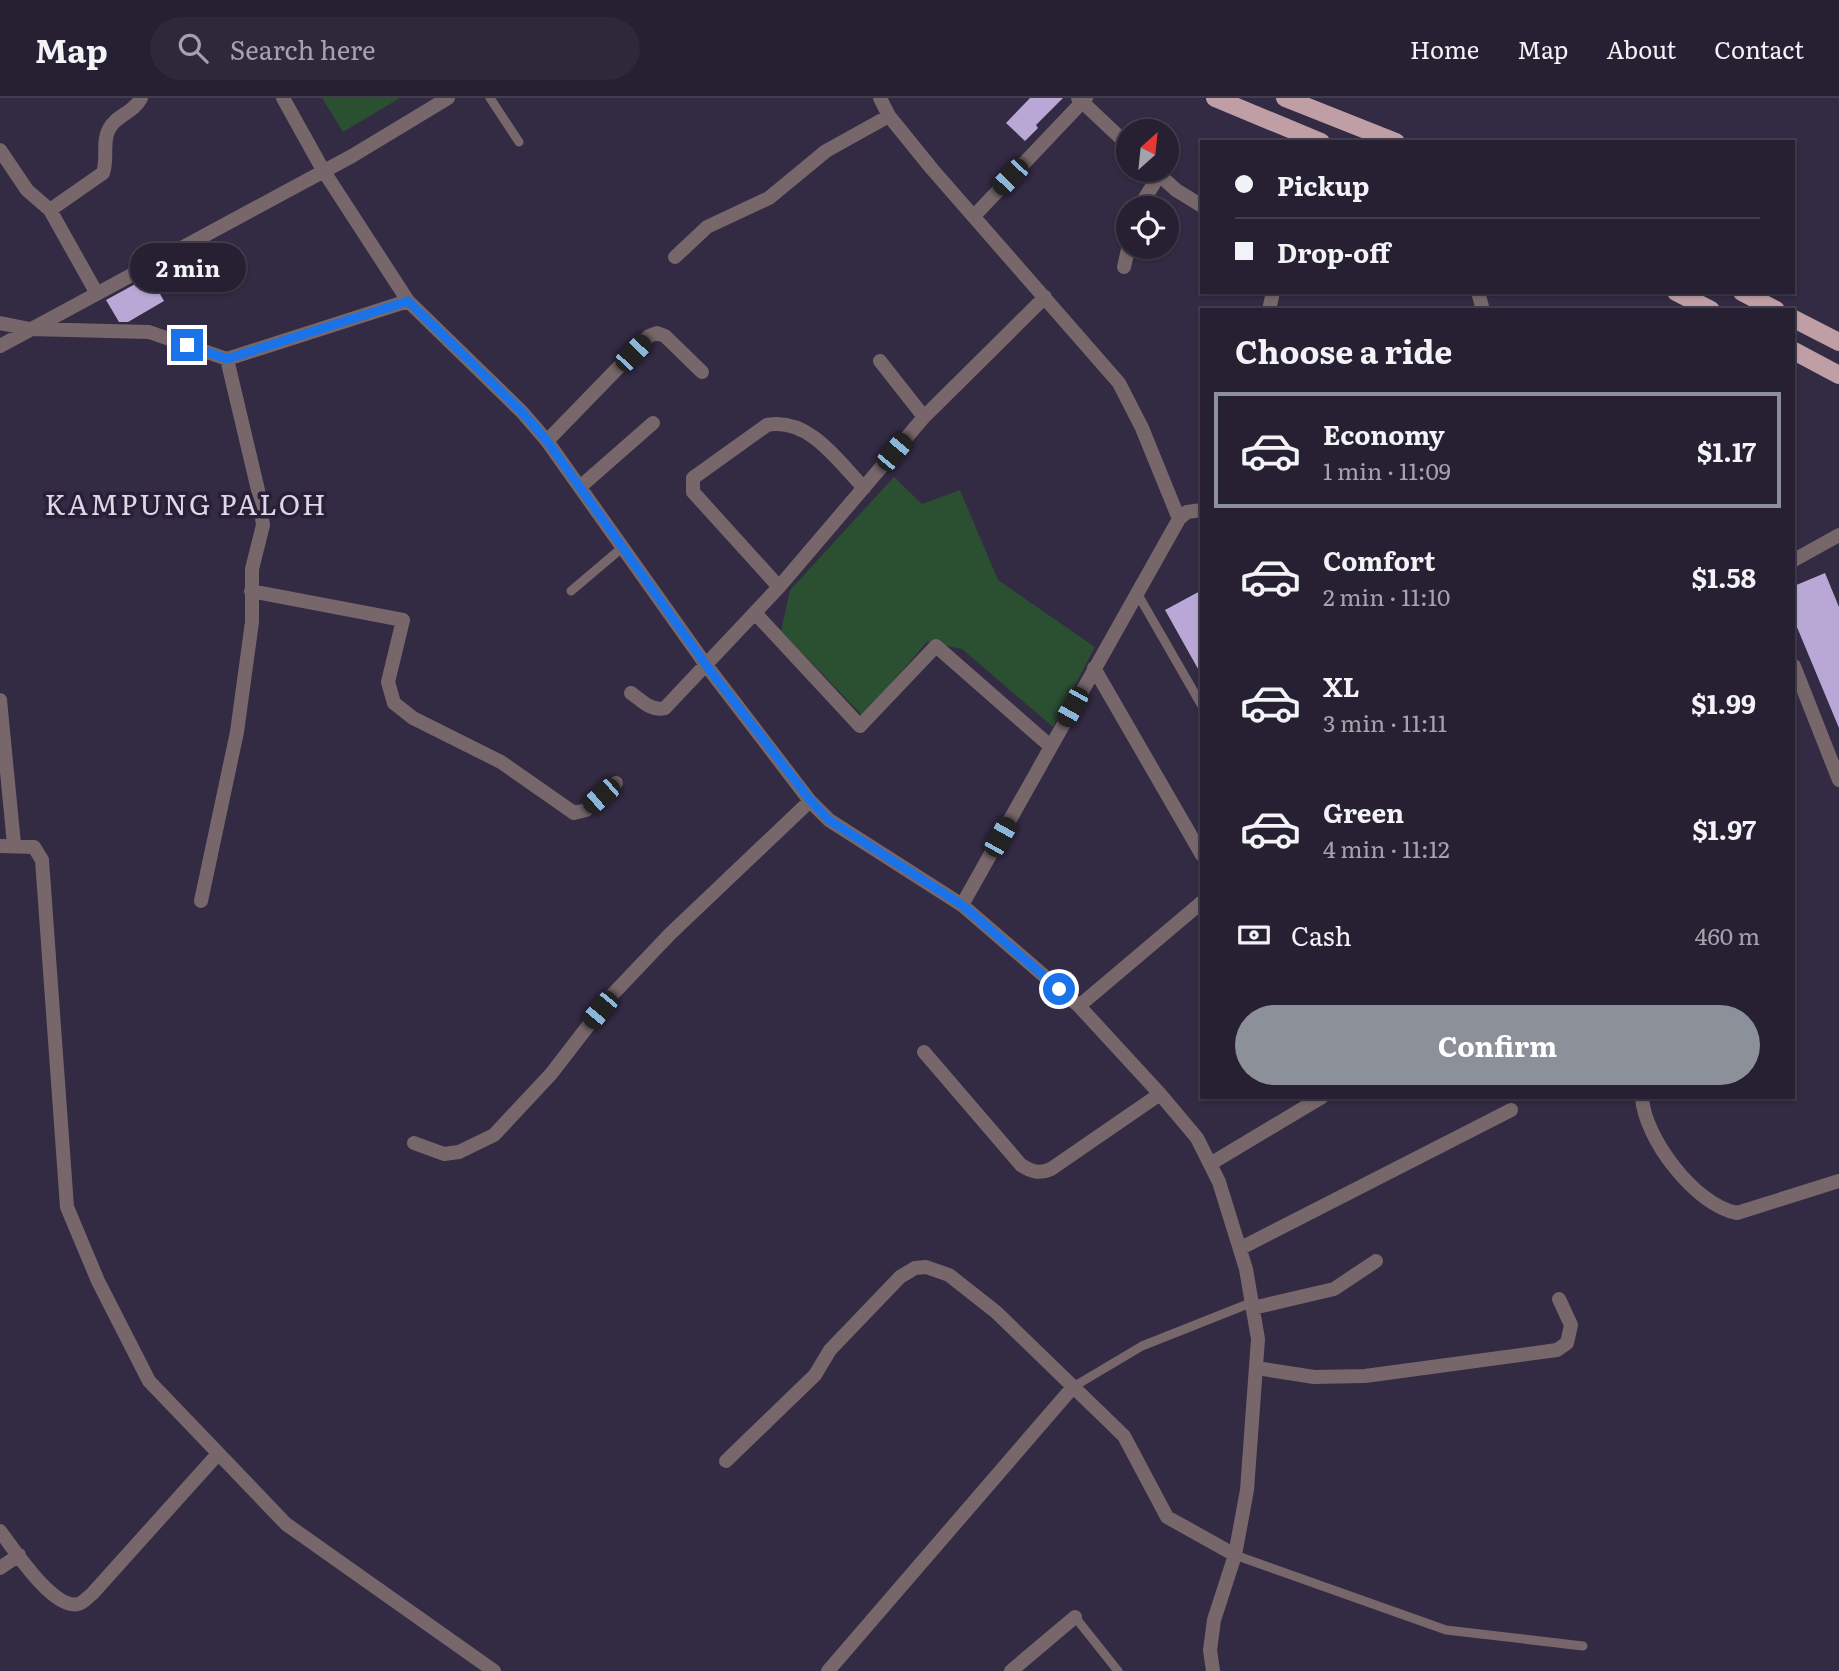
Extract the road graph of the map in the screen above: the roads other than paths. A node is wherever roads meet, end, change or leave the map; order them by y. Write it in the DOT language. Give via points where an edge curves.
graph roads {
  1 [pos="141,98"];
  2 [pos="284,98"];
  3 [pos="447,98"];
  4 [pos="490,98"];
  5 [pos="880,98"];
  6 [pos="1215,98"];
  7 [pos="1285,98"];
  8 [pos="1082,100"];
  9 [pos="1320,105"];
  10 [pos="889,117"];
  11 [pos="1116,133"];
  12 [pos="1316,140"];
  13 [pos="1392,140"];
  14 [pos="519,142"];
  15 [pos="0,150"];
  16 [pos="323,170"];
  17 [pos="1167,182"];
  18 [pos="1200,205"];
  19 [pos="50,210"];
  20 [pos="975,215"];
  21 [pos="675,257"];
  22 [pos="1126,259"];
  23 [pos="1124,267"];
  24 [pos="96,292"];
  25 [pos="1680,294"];
  26 [pos="1746,294"];
  27 [pos="1045,297"];
  28 [pos="408,301"];
  29 [pos="1707,308"];
  30 [pos="1772,308"];
  31 [pos="1795,320"];
  32 [pos="0,323"];
  33 [pos="30,329"];
  34 [pos="1839,342"];
  35 [pos="0,346"];
  36 [pos="1795,352"];
  37 [pos="227,359"];
  38 [pos="880,361"];
  39 [pos="702,372"];
  40 [pos="1839,375"];
  41 [pos="924,417"];
  42 [pos="653,423"];
  43 [pos="547,441"];
  44 [pos="580,487"];
  45 [pos="864,488"];
  46 [pos="1200,510"];
  47 [pos="1179,519"];
  48 [pos="1839,535"];
  49 [pos="623,547"];
  50 [pos="1795,559"];
  51 [pos="779,586"];
  52 [pos="251,591"];
  53 [pos="571,591"];
  54 [pos="1136,593"];
  55 [pos="755,613"];
  56 [pos="706,665"];
  57 [pos="1094,668"];
  58 [pos="1795,669"];
  59 [pos="631,693"];
  60 [pos="0,700"];
  61 [pos="1200,703"];
  62 [pos="1050,746"];
  63 [pos="1839,780"];
  64 [pos="616,783"];
  65 [pos="810,800"];
  66 [pos="7,845"];
  67 [pos="1200,852"];
  68 [pos="201,901"];
  69 [pos="1200,904"];
  70 [pos="962,905"];
  71 [pos="1079,1006"];
  72 [pos="925,1052"];
  73 [pos="1160,1094"];
  74 [pos="1319,1099"];
  75 [pos="1642,1099"];
  76 [pos="1511,1110"];
  77 [pos="414,1143"];
  78 [pos="1210,1164"];
  79 [pos="1839,1181"];
  80 [pos="1241,1248"];
  81 [pos="1376,1261"];
  82 [pos="1559,1300"];
  83 [pos="1253,1305"];
  84 [pos="1257,1368"];
  85 [pos="1073,1387"];
  86 [pos="217,1455"];
  87 [pos="726,1461"];
  88 [pos="0,1531"];
  89 [pos="19,1555"];
  90 [pos="1235,1555"];
  91 [pos="0,1568"];
  92 [pos="1075,1617"];
  93 [pos="1583,1646"];
  94 [pos="494,1671"];
  95 [pos="828,1671"];
  96 [pos="1011,1671"];
  97 [pos="1118,1671"];
  98 [pos="1213,1671"];
  1 -- 19 [label="street" via="106,133 103,173"];
  2 -- 16 [label="street"];
  3 -- 16 [label="street"];
  4 -- 14 [label="lane"];
  5 -- 10 [label="street"];
  6 -- 12 [label="main road"];
  7 -- 9 [label="main road"];
  8 -- 11 [label="street"];
  8 -- 20 [label="street"];
  9 -- 13 [label="main road"];
  10 -- 20 [label="street"];
  10 -- 21 [label="street" via="826,152 769,198 706,227"];
  15 -- 19 [label="street" via="27,190"];
  16 -- 24 [label="street"];
  16 -- 28 [label="street"];
  17 -- 18 [label="street"];
  19 -- 24 [label="street"];
  20 -- 27 [label="street"];
  22 -- 23 [label="street"];
  24 -- 33 [label="street"];
  25 -- 29 [label="main road"];
  26 -- 30 [label="main road"];
  27 -- 41 [label="street"];
  27 -- 47 [label="street" via="1119,383"];
  28 -- 37 [label="street"];
  28 -- 43 [label="street"];
  31 -- 34 [label="main road"];
  32 -- 33 [label="street"];
  33 -- 35 [label="street"];
  33 -- 37 [label="street" via="149,332"];
  36 -- 40 [label="main road"];
  37 -- 52 [label="street" via="263,524"];
  38 -- 41 [label="street"];
  39 -- 43 [label="street" via="665,336 649,336"];
  41 -- 45 [label="street"];
  42 -- 44 [label="street"];
  43 -- 44 [label="street"];
  44 -- 49 [label="street"];
  45 -- 51 [label="street"];
  45 -- 51 [label="street" via="804,429 778,422 767,425 693,478 693,492"];
  46 -- 47 [label="street"];
  47 -- 54 [label="street"];
  48 -- 50 [label="street"];
  49 -- 53 [label="lane"];
  49 -- 56 [label="street"];
  51 -- 55 [label="street"];
  52 -- 64 [label="street" via="403,620 388,682 394,703 413,718 502,762 574,813 586,810"];
  52 -- 68 [label="street" via="253,622 237,732"];
  54 -- 57 [label="street"];
  54 -- 61 [label="lane"];
  55 -- 56 [label="street"];
  55 -- 62 [label="street" via="860,726 936,646"];
  56 -- 59 [label="street" via="665,708 649,706"];
  56 -- 65 [label="street"];
  57 -- 62 [label="street"];
  57 -- 67 [label="street"];
  58 -- 63 [label="street"];
  60 -- 66 [label="street"];
  62 -- 70 [label="street"];
  65 -- 70 [label="street" via="829,820"];
  65 -- 77 [label="street" via="612,995 551,1073 494,1135 444,1154"];
  66 -- 86 [label="street" via="34,847 42,860 60,1148 70,1220 149,1381"];
  69 -- 71 [label="street"];
  70 -- 71 [label="street"];
  71 -- 73 [label="street"];
  72 -- 73 [label="street" via="1021,1165 1042,1173"];
  73 -- 78 [label="street" via="1197,1138"];
  74 -- 78 [label="street"];
  75 -- 79 [label="street" via="1645,1118 1661,1148 1699,1194 1729,1212"];
  76 -- 80 [label="street"];
  78 -- 80 [label="street"];
  80 -- 83 [label="street"];
  81 -- 83 [label="street" via="1334,1289"];
  82 -- 84 [label="street" via="1572,1325 1567,1343 1557,1350 1365,1376 1314,1377"];
  83 -- 84 [label="street"];
  83 -- 85 [label="lane" via="1142,1346"];
  84 -- 90 [label="street" via="1247,1490"];
  85 -- 87 [label="street" via="996,1312 949,1275 938,1269 915,1268 891,1286 830,1350 815,1375"];
  85 -- 90 [label="street" via="1124,1436 1167,1517"];
  85 -- 95 [label="street"];
  86 -- 89 [label="street" via="79,1604 64,1603 50,1593"];
  86 -- 94 [label="street" via="286,1524"];
  88 -- 89 [label="street"];
  89 -- 91 [label="street"];
  90 -- 93 [label="lane" via="1446,1630"];
  90 -- 98 [label="street" via="1214,1620"];
  92 -- 96 [label="street"];
  92 -- 97 [label="lane"];
}
